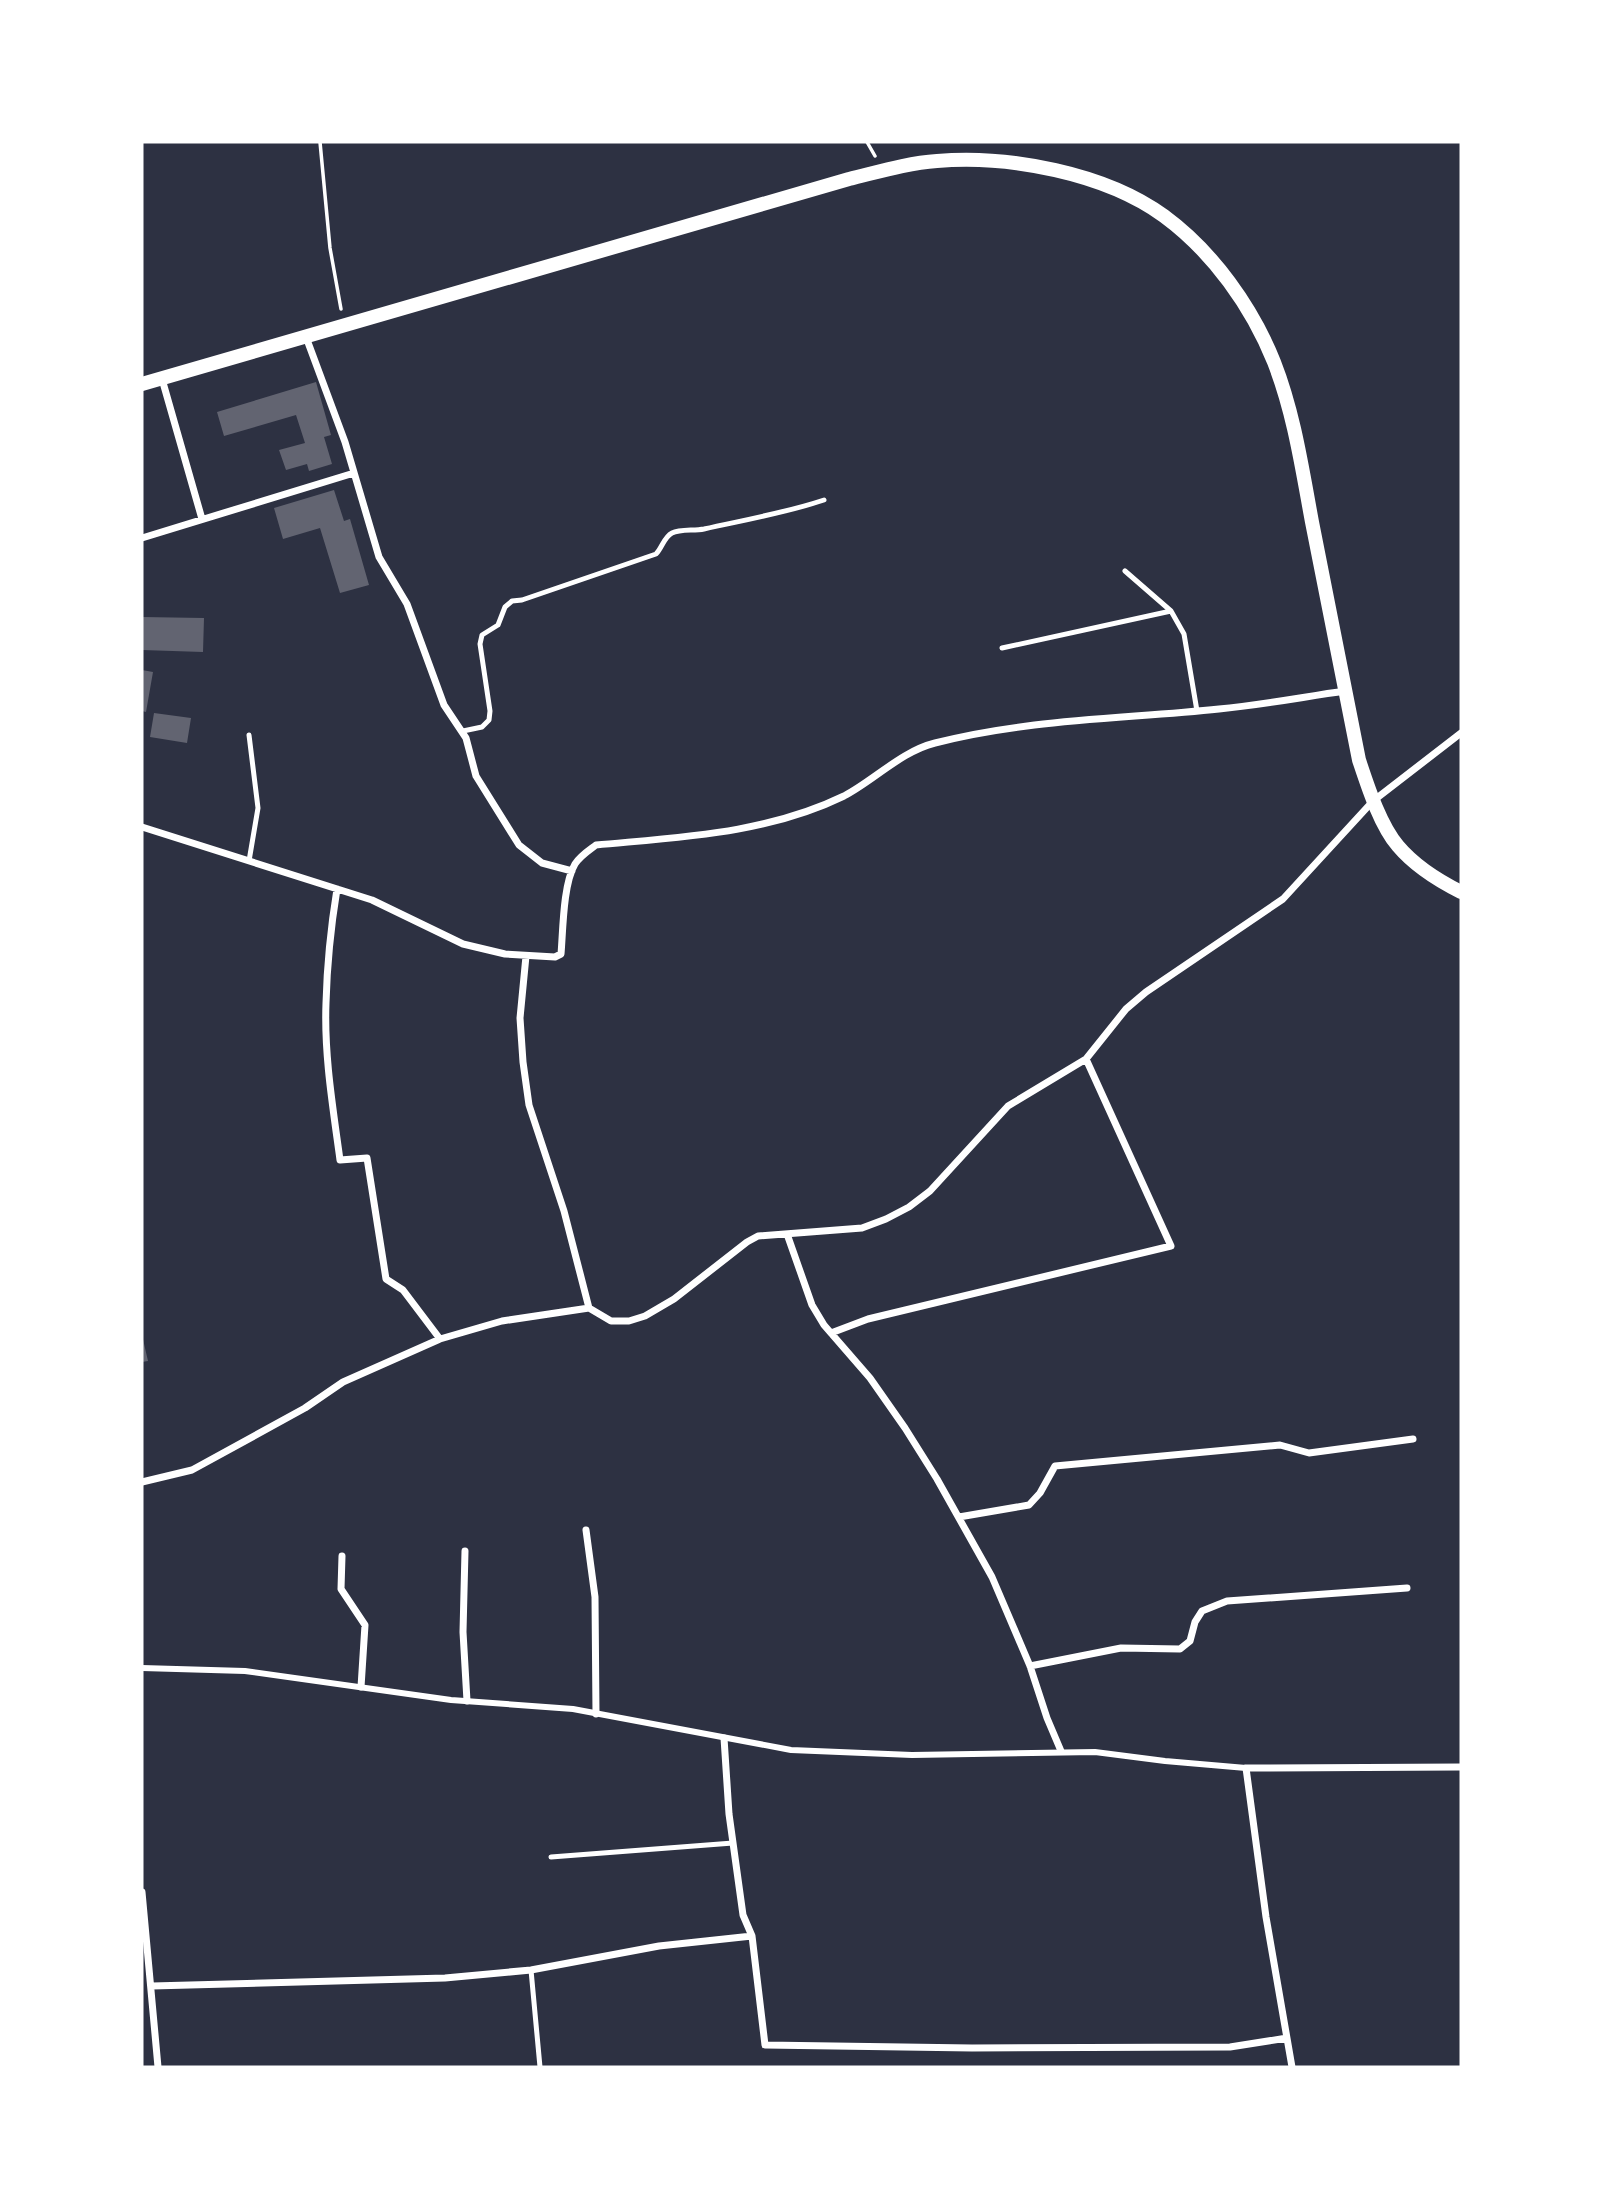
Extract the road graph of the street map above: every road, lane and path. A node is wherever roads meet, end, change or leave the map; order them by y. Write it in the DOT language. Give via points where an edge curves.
graph roads {
  1 [pos="320,142"];
  2 [pos="337,328"];
  3 [pos="306,337"];
  4 [pos="162,378"];
  5 [pos="142,384"];
  6 [pos="354,473"];
  7 [pos="824,500"];
  8 [pos="202,519"];
  9 [pos="142,538"];
  10 [pos="1125,571"];
  11 [pos="1171,611"];
  12 [pos="1002,648"];
  13 [pos="1345,691"];
  14 [pos="1197,711"];
  15 [pos="463,731"];
  16 [pos="1461,733"];
  17 [pos="249,735"];
  18 [pos="1373,801"];
  19 [pos="142,827"];
  20 [pos="249,861"];
  21 [pos="572,871"];
  22 [pos="337,889"];
  23 [pos="1461,892"];
  24 [pos="526,956"];
  25 [pos="1086,1059"];
  26 [pos="787,1234"];
  27 [pos="589,1308"];
  28 [pos="831,1333"];
  29 [pos="440,1339"];
  30 [pos="1413,1439"];
  31 [pos="142,1482"];
  32 [pos="960,1517"];
  33 [pos="586,1530"];
  34 [pos="465,1551"];
  35 [pos="342,1556"];
  36 [pos="1407,1588"];
  37 [pos="1030,1666"];
  38 [pos="142,1668"];
  39 [pos="361,1687"];
  40 [pos="467,1701"];
  41 [pos="596,1714"];
  42 [pos="724,1738"];
  43 [pos="1061,1751"];
  44 [pos="1461,1767"];
  45 [pos="1246,1768"];
  46 [pos="733,1843"];
  47 [pos="551,1857"];
  48 [pos="142,1892"];
  49 [pos="752,1937"];
  50 [pos="531,1970"];
  51 [pos="152,1986"];
  52 [pos="1287,2038"];
  53 [pos="158,2067"];
  54 [pos="540,2067"];
  55 [pos="1292,2067"];
  1 -- 2 [label="path" via="341,312"];
  2 -- 3 [label="main road"];
  2 -- 13 [label="main road" via="849,178 908,165 986,160 1083,178 1137,201 1186,235 1227,280 1260,332 1293,422"];
  3 -- 4 [label="main road"];
  3 -- 6 [label="street"];
  4 -- 5 [label="main road"];
  4 -- 8 [label="street"];
  6 -- 8 [label="street"];
  6 -- 15 [label="street" via="379,557 407,604 447,713"];
  7 -- 15 [label="lane" via="673,532 656,554 512,601 498,625 482,635 480,644 489,720 482,727"];
  8 -- 9 [label="street"];
  10 -- 11 [label="lane"];
  11 -- 12 [label="lane"];
  11 -- 14 [label="lane" via="1184,634"];
  13 -- 14 [label="street"];
  13 -- 18 [label="main road"];
  14 -- 21 [label="street" via="1027,725 931,744 816,807 726,833 596,845"];
  15 -- 21 [label="street" via="477,776 519,845 542,863"];
  16 -- 18 [label="street"];
  17 -- 20 [label="lane" via="258,808"];
  18 -- 23 [label="main road" via="1397,846"];
  18 -- 25 [label="street" via="1283,899 1146,992 1126,1009"];
  19 -- 20 [label="street"];
  20 -- 22 [label="street"];
  21 -- 24 [label="street" via="561,954"];
  22 -- 24 [label="street" via="392,908 463,944"];
  22 -- 29 [label="street" via="326,1003 328,1066 340,1160 367,1158 386,1279 403,1290"];
  24 -- 27 [label="street" via="520,1018 529,1105 564,1211"];
  25 -- 26 [label="street" via="1007,1106 930,1191 909,1207 862,1228"];
  25 -- 28 [label="street" via="1171,1246 868,1319"];
  26 -- 27 [label="street" via="758,1236 747,1242 645,1316 611,1321"];
  26 -- 28 [label="street" via="812,1306"];
  27 -- 29 [label="street" via="502,1321"];
  28 -- 32 [label="street" via="870,1378"];
  29 -- 31 [label="street" via="343,1382 192,1470"];
  30 -- 32 [label="street" via="1309,1453 1280,1445 1055,1466 1029,1505"];
  32 -- 37 [label="street"];
  33 -- 41 [label="street" via="595,1597"];
  34 -- 40 [label="street"];
  35 -- 39 [label="street" via="341,1589 365,1625"];
  36 -- 37 [label="street" via="1227,1601 1202,1611 1190,1641 1180,1649 1121,1648"];
  37 -- 43 [label="street"];
  38 -- 39 [label="street" via="245,1671"];
  39 -- 40 [label="street"];
  40 -- 41 [label="street"];
  41 -- 42 [label="street"];
  42 -- 43 [label="street" via="791,1750 912,1755"];
  42 -- 46 [label="street"];
  43 -- 45 [label="street"];
  44 -- 45 [label="street"];
  45 -- 52 [label="street"];
  46 -- 47 [label="lane"];
  46 -- 49 [label="street" via="743,1915"];
  48 -- 51 [label="street"];
  49 -- 50 [label="street" via="659,1946"];
  49 -- 52 [label="street" via="765,2045 1230,2047"];
  50 -- 51 [label="street" via="433,1979"];
  50 -- 54 [label="lane"];
  51 -- 53 [label="street"];
  52 -- 55 [label="street"];
}
